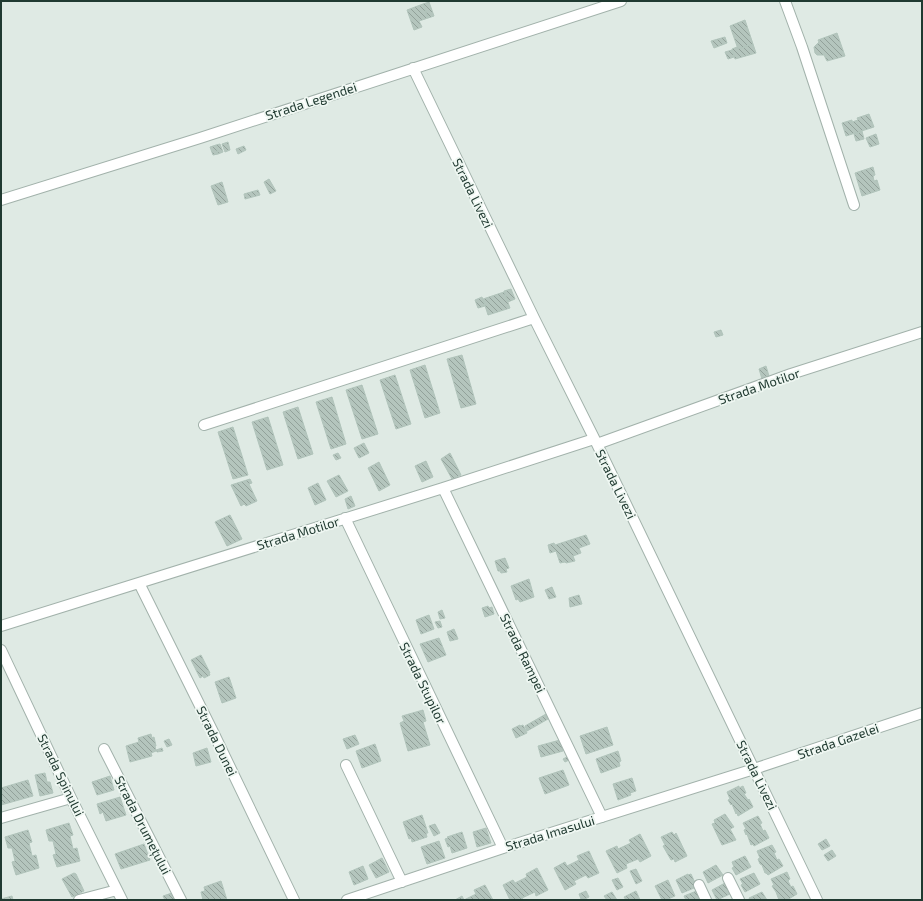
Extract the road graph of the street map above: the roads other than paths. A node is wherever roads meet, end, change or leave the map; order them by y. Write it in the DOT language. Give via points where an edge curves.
graph roads {
  1 [pos="621,1"];
  2 [pos="786,1"];
  3 [pos="412,68"];
  4 [pos="1,200"];
  5 [pos="854,205"];
  6 [pos="534,318"];
  7 [pos="922,332"];
  8 [pos="204,425"];
  9 [pos="596,441"];
  10 [pos="443,488"];
  11 [pos="345,518"];
  12 [pos="139,583"];
  13 [pos="1,626"];
  14 [pos="1,650"];
  15 [pos="922,712"];
  16 [pos="104,749"];
  17 [pos="346,765"];
  18 [pos="754,769"];
  19 [pos="71,798"];
  20 [pos="602,817"];
  21 [pos="1,818"];
  22 [pos="502,848"];
  23 [pos="728,878"];
  24 [pos="402,882"];
  25 [pos="699,885"];
  26 [pos="117,890"];
  27 [pos="79,900"];
  28 [pos="122,900"];
  29 [pos="181,900"];
  30 [pos="294,900"];
  31 [pos="347,900"];
  32 [pos="706,900"];
  33 [pos="739,900"];
  34 [pos="815,900"];
  1 -- 3 [label="street, Strada Legendei"];
  2 -- 5 [label="street"];
  3 -- 4 [label="street, Strada Legendei"];
  3 -- 6 [label="street, Strada Livezi"];
  6 -- 8 [label="street"];
  6 -- 9 [label="street, Strada Livezi"];
  7 -- 9 [label="street, Strada Motilor"];
  9 -- 10 [label="street, Strada Motilor"];
  9 -- 18 [label="street, Strada Livezi"];
  10 -- 11 [label="street, Strada Motilor"];
  10 -- 20 [label="street, Strada Rampei"];
  11 -- 12 [label="street, Strada Motilor"];
  11 -- 22 [label="street, Strada Stupilor"];
  12 -- 13 [label="street, Strada Motilor"];
  12 -- 30 [label="street, Strada Dunei"];
  14 -- 19 [label="street, Strada Spinului"];
  15 -- 18 [label="street, Strada Gazelei"];
  16 -- 29 [label="street, Strada Drumețului"];
  17 -- 24 [label="street"];
  18 -- 20 [label="street, Strada Imasului"];
  18 -- 34 [label="street, Strada Livezi"];
  19 -- 21 [label="street"];
  19 -- 26 [label="street, Strada Spinului"];
  20 -- 22 [label="street, Strada Imasului"];
  22 -- 24 [label="street, Strada Imasului"];
  23 -- 33 [label="street"];
  24 -- 31 [label="street, Strada Imasului"];
  25 -- 32 [label="street"];
  26 -- 27 [label="street"];
  26 -- 28 [label="street, Strada Spinului"];
}
